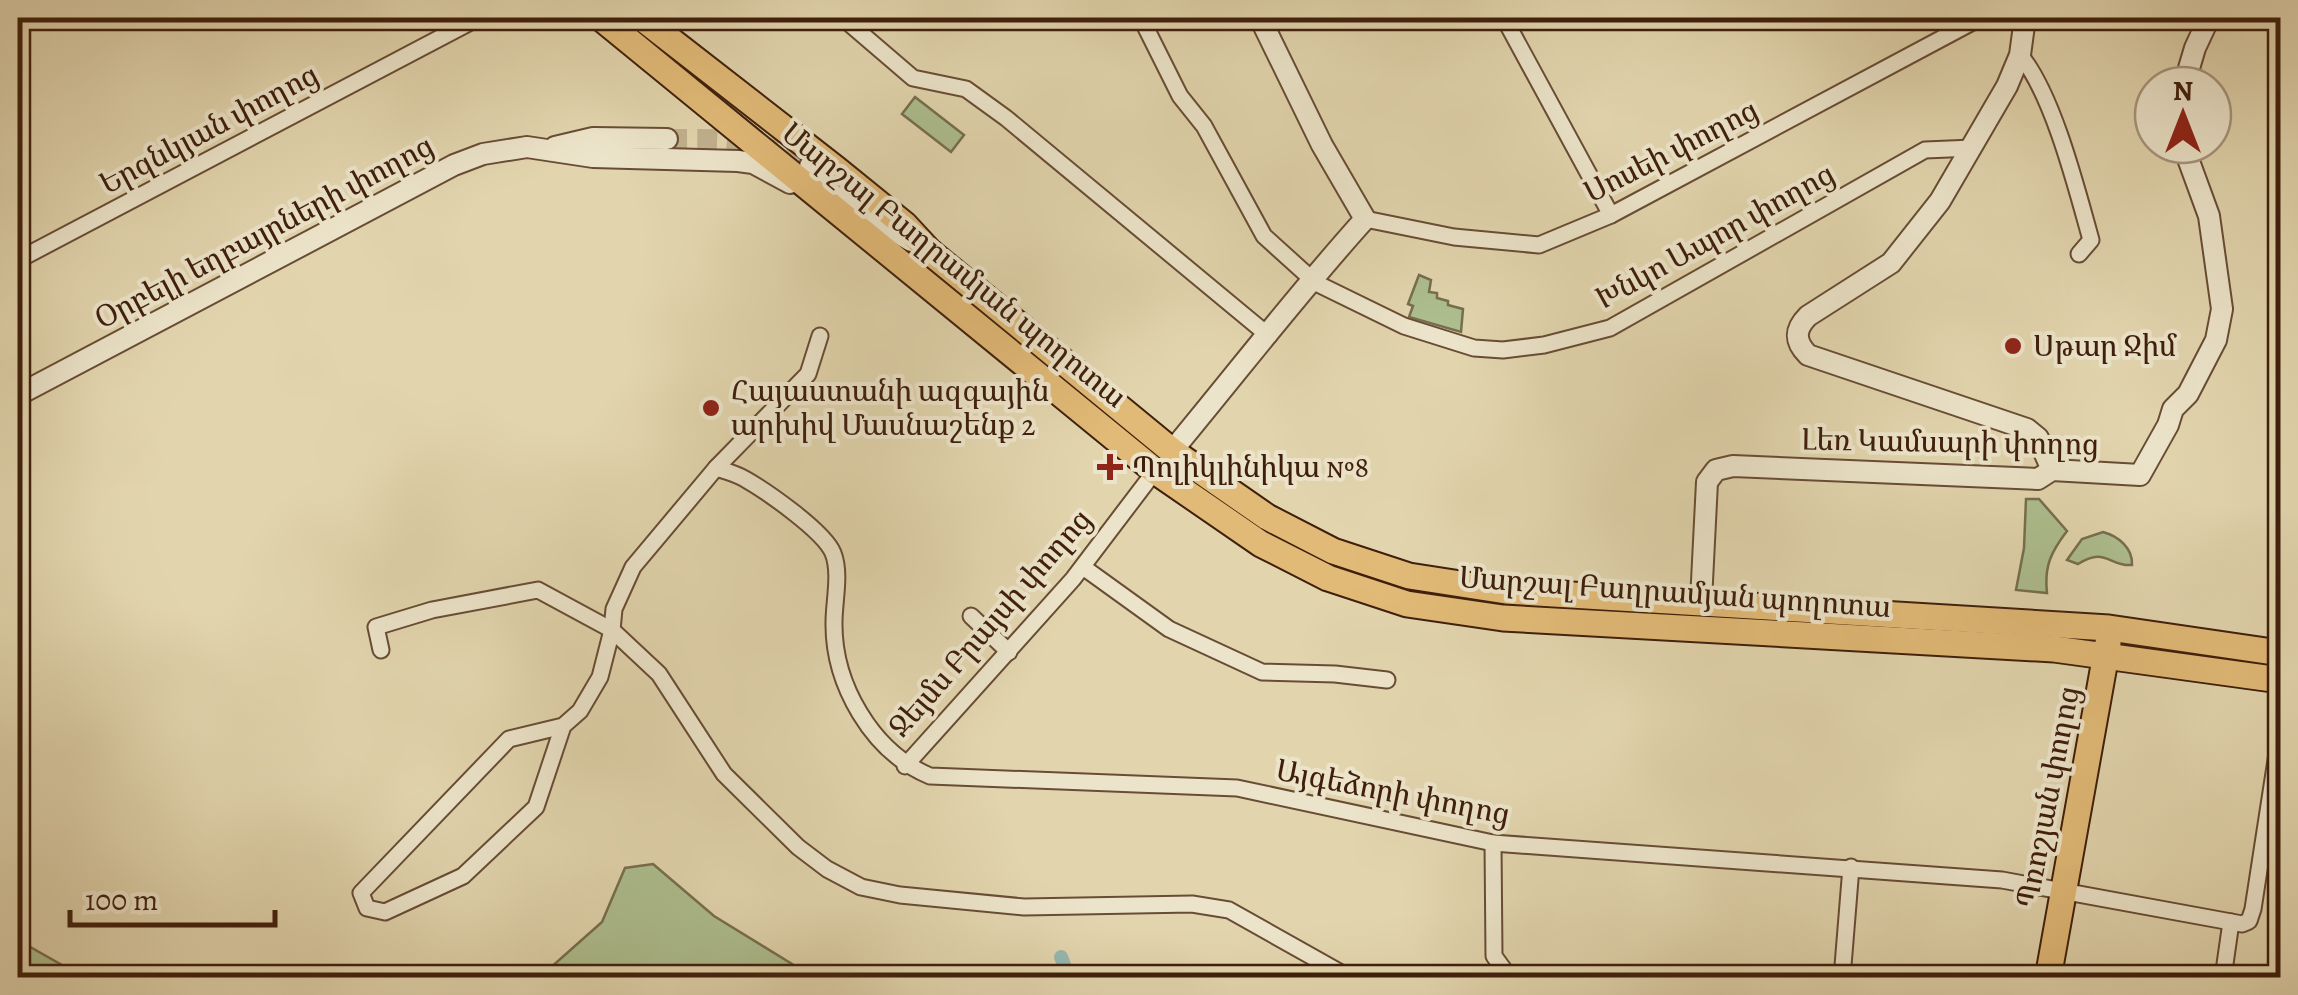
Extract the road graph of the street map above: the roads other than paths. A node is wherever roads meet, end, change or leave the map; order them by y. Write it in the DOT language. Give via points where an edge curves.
graph roads {
  1 [pos="478,18"];
  2 [pos="600,18"];
  3 [pos="642,18"];
  4 [pos="843,18"];
  5 [pos="1142,18"];
  6 [pos="1260,18"];
  7 [pos="1504,18"];
  8 [pos="1980,18"];
  9 [pos="2025,18"];
  10 [pos="2209,18"];
  11 [pos="2020,55"];
  12 [pos="2190,65"];
  13 [pos="667,138"];
  14 [pos="1974,148"];
  15 [pos="546,149"];
  16 [pos="2191,165"];
  17 [pos="810,166"];
  18 [pos="1611,214"];
  19 [pos="1365,219"];
  20 [pos="858,229"];
  21 [pos="930,252"];
  22 [pos="2079,254"];
  23 [pos="18,260"];
  24 [pos="1312,278"];
  25 [pos="820,336"];
  26 [pos="1269,336"];
  27 [pos="18,395"];
  28 [pos="1172,451"];
  29 [pos="716,468"];
  30 [pos="2052,470"];
  31 [pos="1155,471"];
  32 [pos="1083,567"];
  33 [pos="1702,601"];
  34 [pos="971,616"];
  35 [pos="2109,628"];
  36 [pos="612,630"];
  37 [pos="380,650"];
  38 [pos="1009,652"];
  39 [pos="2280,652"];
  40 [pos="2102,656"];
  41 [pos="1387,680"];
  42 [pos="2280,680"];
  43 [pos="563,726"];
  44 [pos="2280,734"];
  45 [pos="905,766"];
  46 [pos="1493,844"];
  47 [pos="1851,867"];
  48 [pos="2060,890"];
  49 [pos="2232,922"];
  50 [pos="1350,978"];
  51 [pos="1510,978"];
  52 [pos="1842,978"];
  53 [pos="2045,978"];
  54 [pos="2223,978"];
  1 -- 23 [label="street, Երզնկյան փողոց"];
  2 -- 20 [label="main road, Մարշալ Բաղրամյան պողոտա"];
  3 -- 21 [label="main road, Մարշալ Բաղրամյան պողոտա" via="878,203"];
  4 -- 26 [label="street" via="913,78 966,89 1006,118"];
  5 -- 24 [label="street, Խնկո Ապոր փողոց" via="1264,236"];
  6 -- 19 [label="street"];
  7 -- 18 [label="street"];
  8 -- 18 [label="street, Սոսեի փողոց"];
  9 -- 11 [label="street"];
  10 -- 12 [label="street"];
  11 -- 14 [label="street"];
  11 -- 22 [label="street" via="2048,108 2077,190 2091,240"];
  13 -- 15 [label="street, Օրբելի եղբայրների փողոց" via="593,138"];
  14 -- 24 [label="street, Խնկո Ապոր փողոց" via="1925,150 1635,316 1544,346 1474,348 1404,326"];
  14 -- 30 [label="street" via="1890,263 1799,325 1800,346 1808,355 2027,429"];
  15 -- 20 [label="street, Օրբելի եղբայրների փողոց" via="593,158 753,163"];
  15 -- 27 [label="street, Օրբելի եղբայրների փողոց" via="510,148 454,165"];
  16 -- 30 [label="street, Լեռ Կամսարի փողոց" via="2209,216 2222,309 2216,340 2140,475"];
  17 -- 21 [label="street"];
  18 -- 19 [label="street, Սոսեի փողոց" via="1538,245"];
  19 -- 24 [label="street"];
  20 -- 31 [label="main road, Մարշալ Բաղրամյան պողոտա"];
  21 -- 28 [label="main road, Մարշալ Բաղրամյան պողոտա"];
  24 -- 26 [label="street"];
  25 -- 29 [label="street" via="808,374"];
  26 -- 28 [label="street"];
  28 -- 33 [label="main road, Մարշալ Բաղրամյան պողոտա" via="1267,516 1333,550 1408,576 1506,591"];
  29 -- 36 [label="street" via="633,567"];
  29 -- 45 [label="street" via="744,478 819,534 833,553 838,663 859,712"];
  30 -- 33 [label="street, Լեռ Կամսարի փողոց" via="2038,479 1716,470 1708,482"];
  31 -- 32 [label="street, Ջեյմս Բրայսի փողոց"];
  31 -- 40 [label="main road, Մարշալ Բաղրամյան պողոտա" via="1261,544 1328,578 1407,604 1502,618"];
  32 -- 38 [label="street, Ջեյմս Բրայսի փողոց"];
  32 -- 41 [label="street" via="1169,629 1262,672"];
  33 -- 35 [label="main road, Մարշալ Բաղրամյան պողոտա"];
  34 -- 38 [label="street"];
  35 -- 39 [label="main road, Մարշալ Բաղրամյան պողոտա"];
  35 -- 40 [label="main road, Պռոշյան փողոց"];
  36 -- 37 [label="street" via="538,590 376,627"];
  36 -- 43 [label="street" via="600,677 580,712"];
  36 -- 50 [label="street" via="659,674 724,774 798,847 861,887 1024,907 1192,904 1229,910"];
  38 -- 45 [label="street, Ջեյմս Բրայսի փողոց"];
  40 -- 42 [label="main road, Մարշալ Բաղրամյան պողոտա"];
  40 -- 48 [label="main road, Պռոշյան փողոց"];
  43 -- 43 [label="street" via="509,739 361,893 367,908 384,912 463,876 536,807"];
  44 -- 49 [label="street, Այգեձորի փողոց" via="2249,921"];
  45 -- 46 [label="street, Այգեձորի փողոց" via="930,776 1237,788"];
  46 -- 47 [label="street, Այգեձորի փողոց"];
  46 -- 51 [label="street" via="1494,956"];
  47 -- 48 [label="street, Այգեձորի փողոց"];
  47 -- 52 [label="street"];
  48 -- 49 [label="street, Այգեձորի փողոց"];
  48 -- 53 [label="main road, Պռոշյան փողոց"];
  49 -- 54 [label="street"];
}
